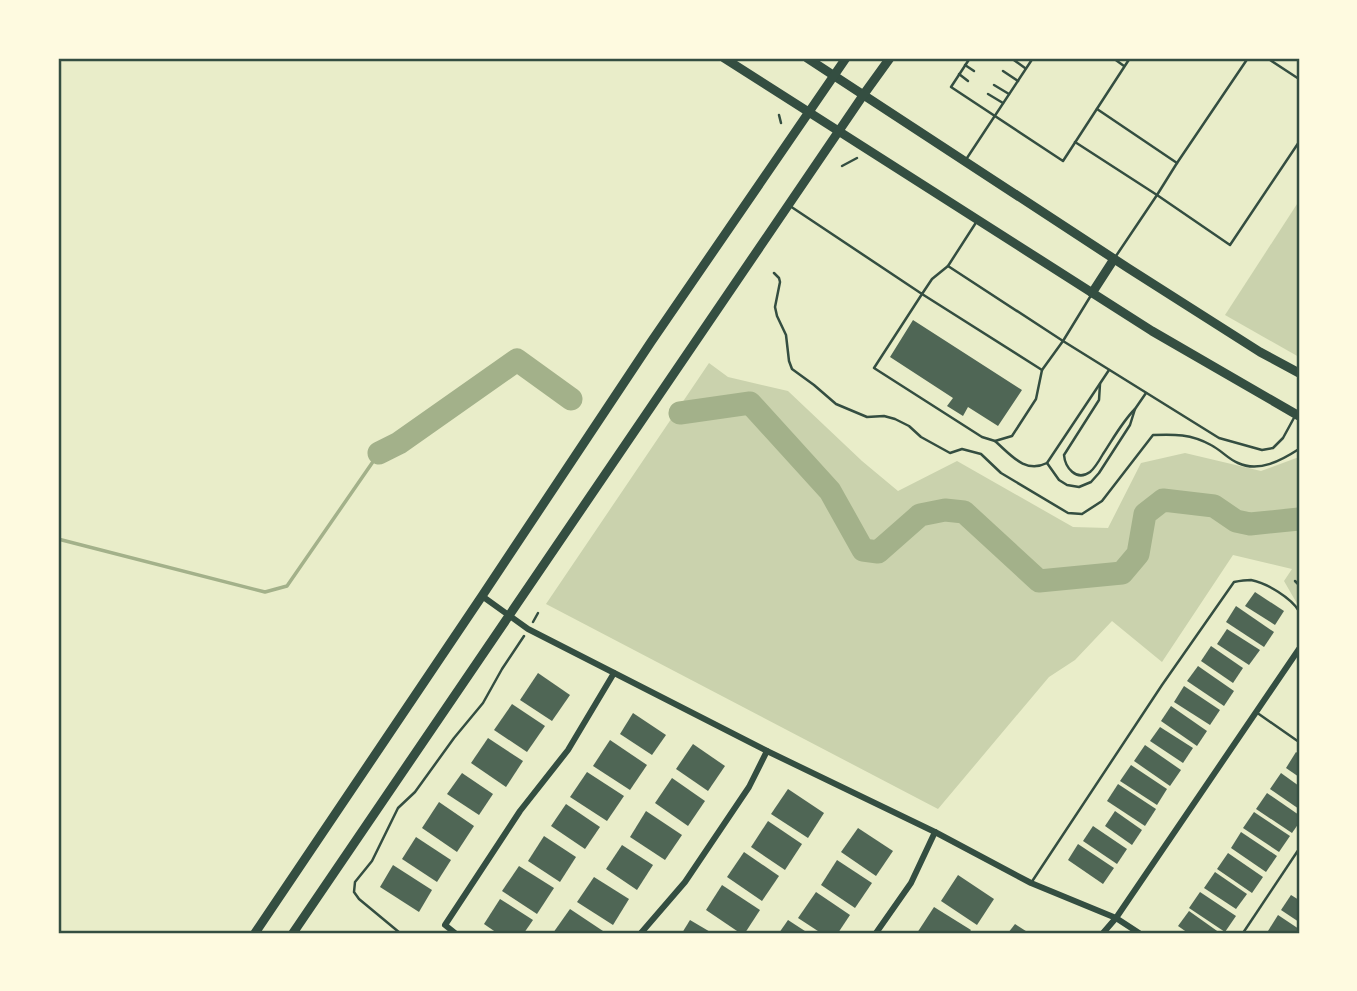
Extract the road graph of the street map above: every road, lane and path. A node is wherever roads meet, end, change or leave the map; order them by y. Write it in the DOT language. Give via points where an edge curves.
graph roads {
  1 [pos="724,58"];
  2 [pos="807,58"];
  3 [pos="846,58"];
  4 [pos="890,58"];
  5 [pos="970,58"];
  6 [pos="1011,58"];
  7 [pos="1033,58"];
  8 [pos="1112,58"];
  9 [pos="1130,58"];
  10 [pos="1248,58"];
  11 [pos="1267,58"];
  12 [pos="965,65"];
  13 [pos="1125,66"];
  14 [pos="1026,68"];
  15 [pos="974,71"];
  16 [pos="1003,71"];
  17 [pos="959,74"];
  18 [pos="833,75"];
  19 [pos="1299,79"];
  20 [pos="968,81"];
  21 [pos="1018,81"];
  22 [pos="994,85"];
  23 [pos="863,94"];
  24 [pos="988,94"];
  25 [pos="1009,94"];
  26 [pos="1003,103"];
  27 [pos="1097,109"];
  28 [pos="808,111"];
  29 [pos="779,116"];
  30 [pos="995,116"];
  31 [pos="781,123"];
  32 [pos="838,131"];
  33 [pos="1075,142"];
  34 [pos="1299,142"];
  35 [pos="857,158"];
  36 [pos="965,161"];
  37 [pos="1178,163"];
  38 [pos="842,166"];
  39 [pos="1157,195"];
  40 [pos="788,205"];
  41 [pos="977,221"];
  42 [pos="1114,259"];
  43 [pos="948,266"];
  44 [pos="1092,293"];
  45 [pos="922,294"];
  46 [pos="1063,341"];
  47 [pos="1042,370"];
  48 [pos="1109,370"];
  49 [pos="1299,373"];
  50 [pos="1100,384"];
  51 [pos="1146,393"];
  52 [pos="1135,409"];
  53 [pos="1298,415"];
  54 [pos="995,441"];
  55 [pos="1047,463"];
  56 [pos="1295,581"];
  57 [pos="1299,585"];
  58 [pos="482,596"];
  59 [pos="1299,611"];
  60 [pos="538,613"];
  61 [pos="508,614"];
  62 [pos="528,629"];
  63 [pos="1299,649"];
  64 [pos="614,673"];
  65 [pos="1256,712"];
  66 [pos="1299,741"];
  67 [pos="767,751"];
  68 [pos="935,832"];
  69 [pos="1299,849"];
  70 [pos="1031,883"];
  71 [pos="1116,918"];
  72 [pos="255,933"];
  73 [pos="293,933"];
  74 [pos="400,933"];
  75 [pos="454,933"];
  76 [pos="641,933"];
  77 [pos="876,933"];
  78 [pos="1103,933"];
  79 [pos="1139,933"];
  80 [pos="1243,933"];
  1 -- 28 [label="main road"];
  2 -- 18 [label="main road"];
  3 -- 18 [label="main road"];
  4 -- 23 [label="main road"];
  5 -- 12 [label="lane"];
  6 -- 14 [label="lane"];
  7 -- 14 [label="lane"];
  8 -- 13 [label="lane"];
  9 -- 13 [label="lane"];
  10 -- 37 [label="lane"];
  11 -- 19 [label="lane"];
  12 -- 15 [label="lane"];
  12 -- 17 [label="lane"];
  13 -- 27 [label="lane"];
  14 -- 21 [label="lane"];
  16 -- 21 [label="lane"];
  17 -- 20 [label="lane"];
  17 -- 30 [label="lane" via="951,87"];
  18 -- 23 [label="main road"];
  18 -- 28 [label="main road"];
  21 -- 25 [label="lane"];
  22 -- 25 [label="lane"];
  23 -- 32 [label="main road"];
  23 -- 36 [label="main road"];
  24 -- 26 [label="lane"];
  25 -- 26 [label="lane"];
  26 -- 30 [label="lane"];
  27 -- 33 [label="lane"];
  27 -- 37 [label="lane"];
  28 -- 32 [label="main road"];
  28 -- 58 [label="main road"];
  29 -- 31 [label="path"];
  30 -- 33 [label="lane" via="1063,161"];
  30 -- 36 [label="lane"];
  32 -- 40 [label="main road"];
  32 -- 41 [label="main road"];
  33 -- 39 [label="lane"];
  34 -- 39 [label="lane" via="1230,244"];
  35 -- 38 [label="path"];
  36 -- 42 [label="main road"];
  37 -- 39 [label="lane"];
  39 -- 42 [label="lane"];
  40 -- 45 [label="lane"];
  40 -- 61 [label="main road"];
  41 -- 43 [label="lane"];
  41 -- 44 [label="main road"];
  42 -- 44 [label="main road"];
  42 -- 49 [label="main road"];
  43 -- 45 [label="lane"];
  43 -- 46 [label="lane"];
  44 -- 46 [label="lane"];
  44 -- 53 [label="main road"];
  45 -- 47 [label="lane"];
  45 -- 54 [label="lane" via="874,368"];
  46 -- 47 [label="lane"];
  46 -- 48 [label="lane"];
  47 -- 54 [label="lane" via="1036,400 1012,436"];
  48 -- 50 [label="lane"];
  48 -- 51 [label="lane"];
  50 -- 52 [label="lane" via="1099,400 1064,455 1069,470 1088,474"];
  50 -- 55 [label="lane"];
  51 -- 52 [label="lane"];
  51 -- 53 [label="lane" via="1219,438 1262,450 1273,448"];
  52 -- 55 [label="lane" via="1130,425 1091,482 1067,485"];
  54 -- 55 [label="lane" via="1022,464 1039,467"];
  56 -- 57 [label="path"];
  58 -- 61 [label="street"];
  58 -- 72 [label="main road"];
  59 -- 70 [label="lane" via="1276,590 1251,580 1234,582"];
  60 -- 62 [label="path"];
  61 -- 62 [label="street"];
  61 -- 73 [label="main road"];
  62 -- 64 [label="street"];
  62 -- 74 [label="path" via="483,703 398,808 372,861 355,882 359,899"];
  63 -- 65 [label="street"];
  64 -- 67 [label="street"];
  64 -- 75 [label="street" via="568,750 520,811 446,925"];
  65 -- 66 [label="lane"];
  65 -- 71 [label="street"];
  67 -- 68 [label="street"];
  67 -- 76 [label="street" via="749,787 685,882"];
  68 -- 70 [label="street"];
  68 -- 77 [label="street" via="911,883"];
  69 -- 80 [label="lane"];
  70 -- 71 [label="street"];
  71 -- 78 [label="street"];
  71 -- 79 [label="street"];
}
